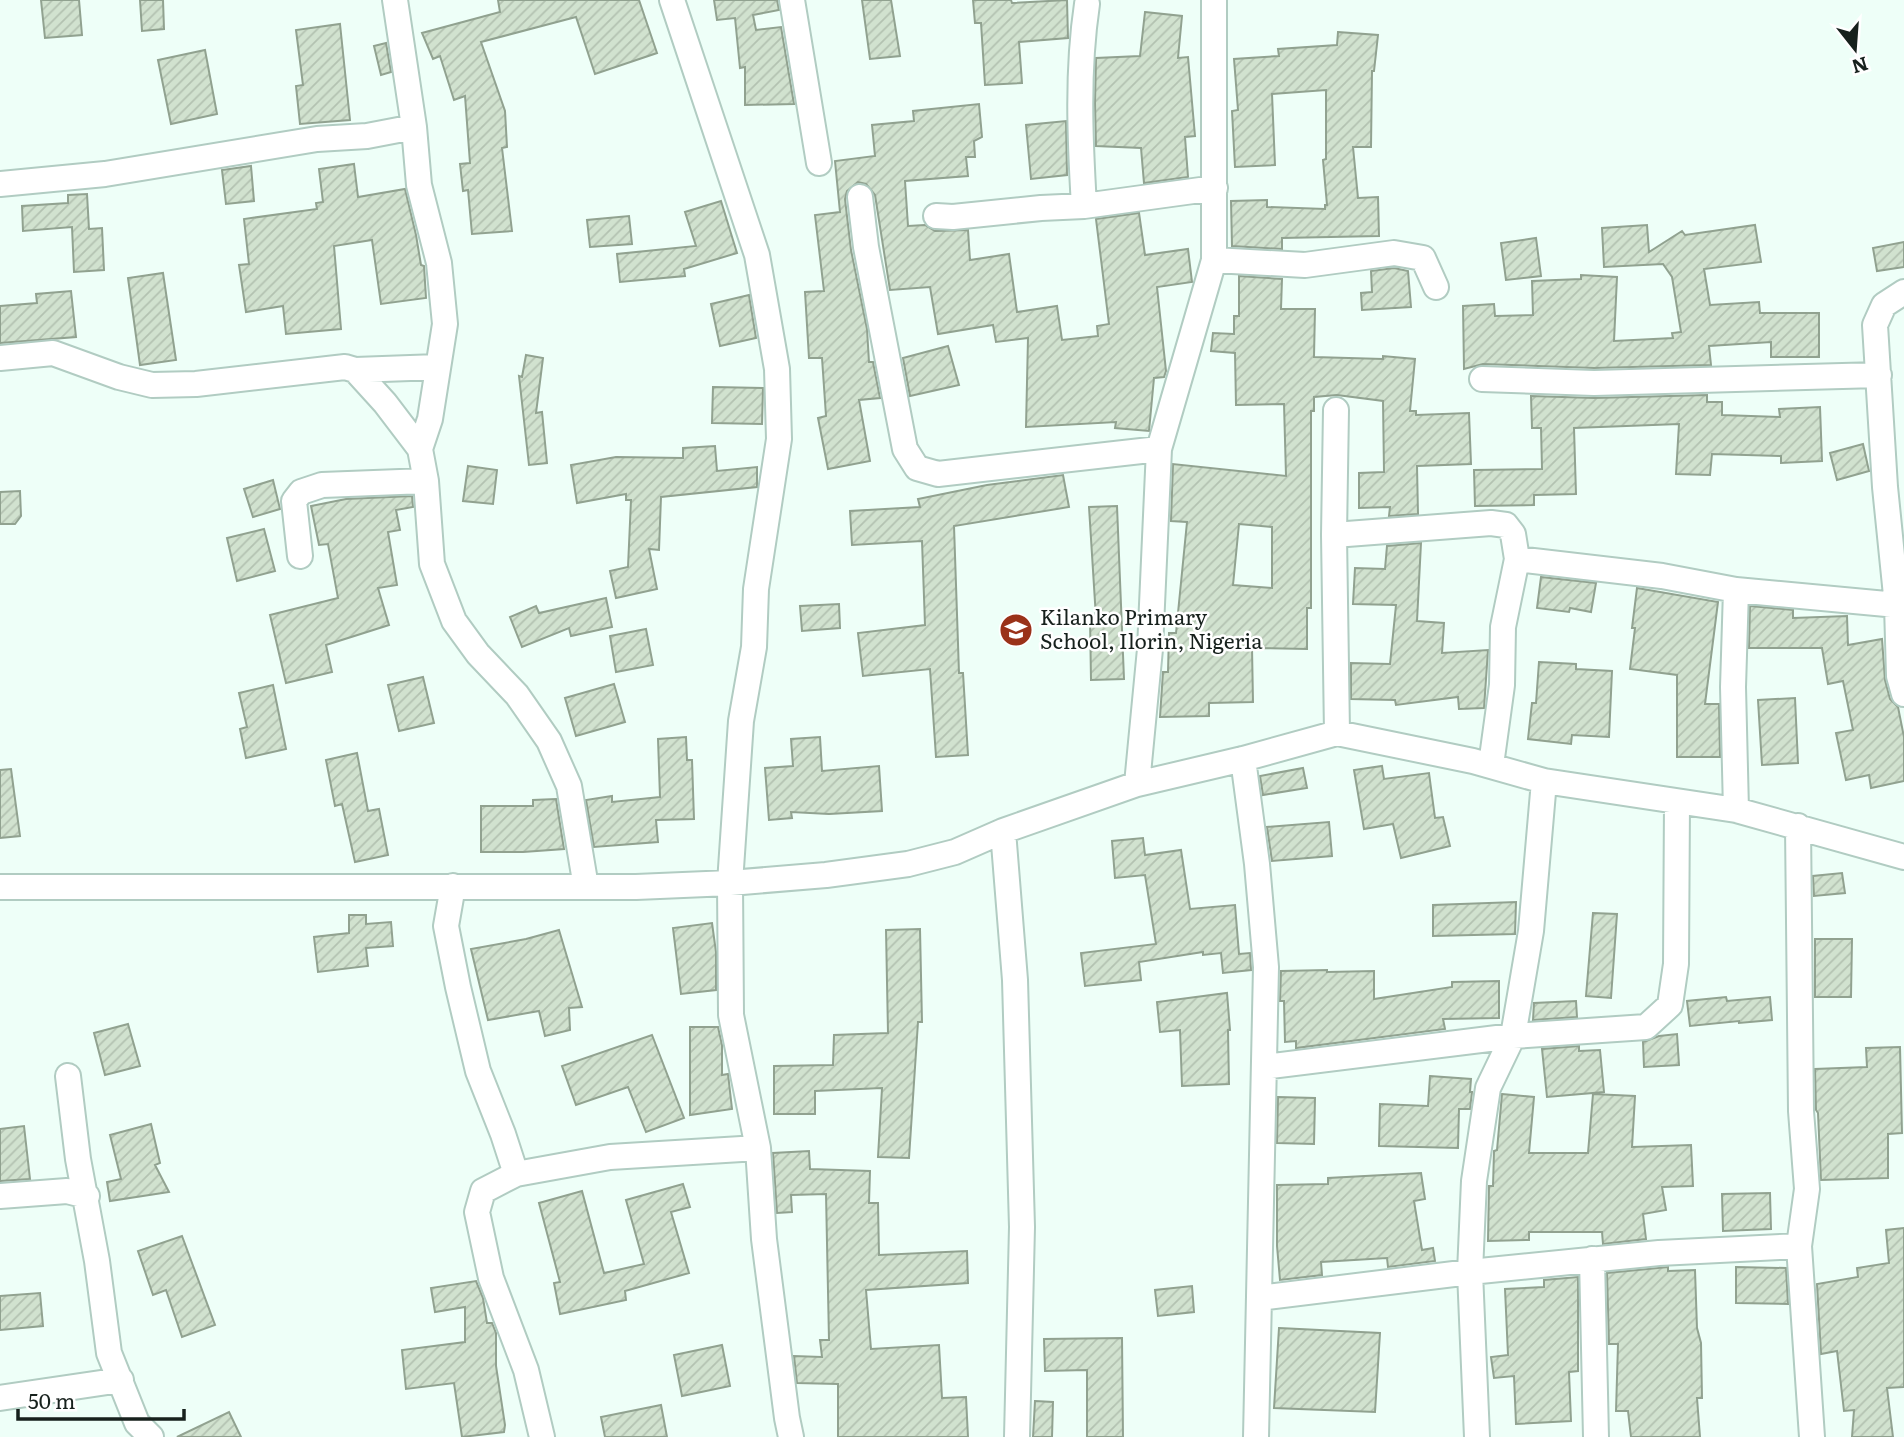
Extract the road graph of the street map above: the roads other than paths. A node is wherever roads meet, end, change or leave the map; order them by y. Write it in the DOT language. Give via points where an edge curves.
graph roads {
  1 [pos="395,0"];
  2 [pos="671,0"];
  3 [pos="792,0"];
  4 [pos="1214,0"];
  5 [pos="1087,4"];
  6 [pos="414,127"];
  7 [pos="819,163"];
  8 [pos="0,184"];
  9 [pos="1216,188"];
  10 [pos="860,197"];
  11 [pos="1084,206"];
  12 [pos="936,216"];
  13 [pos="1214,260"];
  14 [pos="1436,287"];
  15 [pos="1904,292"];
  16 [pos="0,358"];
  17 [pos="438,367"];
  18 [pos="355,370"];
  19 [pos="1879,374"];
  20 [pos="1482,379"];
  21 [pos="1336,410"];
  22 [pos="420,449"];
  23 [pos="1159,449"];
  24 [pos="426,481"];
  25 [pos="1894,486"];
  26 [pos="1334,536"];
  27 [pos="300,556"];
  28 [pos="1517,559"];
  29 [pos="1736,590"];
  30 [pos="1897,605"];
  31 [pos="1904,694"];
  32 [pos="1338,733"];
  33 [pos="1243,759"];
  34 [pos="1490,765"];
  35 [pos="1544,781"];
  36 [pos="1137,784"];
  37 [pos="1677,802"];
  38 [pos="1735,810"];
  39 [pos="1798,826"];
  40 [pos="1003,831"];
  41 [pos="1904,856"];
  42 [pos="730,883"];
  43 [pos="453,886"];
  44 [pos="0,887"];
  45 [pos="586,887"];
  46 [pos="1513,1036"];
  47 [pos="1264,1067"];
  48 [pos="68,1076"];
  49 [pos="758,1148"];
  50 [pos="516,1174"];
  51 [pos="0,1196"];
  52 [pos="87,1196"];
  53 [pos="1799,1247"];
  54 [pos="1592,1259"];
  55 [pos="1470,1272"];
  56 [pos="1259,1298"];
  57 [pos="121,1380"];
  58 [pos="0,1398"];
  59 [pos="151,1437"];
  60 [pos="542,1437"];
  61 [pos="791,1437"];
  62 [pos="1017,1437"];
  63 [pos="1256,1437"];
  64 [pos="1477,1437"];
  65 [pos="1596,1437"];
  66 [pos="1812,1437"];
  1 -- 6 [label="street"];
  2 -- 42 [label="street" via="757,255 777,369 779,439 741,721"];
  3 -- 7 [label="street"];
  4 -- 9 [label="street"];
  5 -- 11 [label="street" via="1081,44"];
  6 -- 8 [label="street" via="105,174"];
  6 -- 17 [label="street" via="419,185 439,263 444,324"];
  9 -- 11 [label="street"];
  9 -- 13 [label="street"];
  10 -- 23 [label="street" via="905,449 917,468 938,474"];
  11 -- 12 [label="street"];
  13 -- 14 [label="street" via="1305,265 1394,253 1423,258"];
  13 -- 23 [label="street"];
  15 -- 19 [label="street" via="1884,305 1875,325"];
  16 -- 18 [label="street" via="53,353 152,385 345,367"];
  17 -- 18 [label="street"];
  17 -- 22 [label="street"];
  18 -- 22 [label="street"];
  19 -- 20 [label="street" via="1594,383"];
  19 -- 25 [label="street"];
  21 -- 26 [label="street"];
  22 -- 24 [label="street"];
  23 -- 36 [label="street" via="1150,649"];
  24 -- 27 [label="street" via="322,485 301,492 295,501"];
  24 -- 45 [label="street" via="432,564 444,600 478,654 517,695 549,741 569,786"];
  25 -- 30 [label="street"];
  26 -- 28 [label="street" via="1506,524 1513,534"];
  26 -- 32 [label="street"];
  28 -- 29 [label="street"];
  28 -- 34 [label="street" via="1503,627 1502,685"];
  29 -- 30 [label="street"];
  29 -- 38 [label="street"];
  30 -- 31 [label="street" via="1899,676"];
  32 -- 33 [label="street"];
  32 -- 34 [label="street"];
  33 -- 36 [label="street"];
  33 -- 47 [label="street" via="1266,967"];
  34 -- 35 [label="street"];
  35 -- 37 [label="street"];
  35 -- 46 [label="street" via="1531,931"];
  36 -- 40 [label="street"];
  37 -- 38 [label="street"];
  37 -- 46 [label="street" via="1676,964 1670,1005 1646,1027"];
  38 -- 39 [label="street"];
  39 -- 41 [label="street"];
  39 -- 53 [label="street" via="1801,1111 1807,1189"];
  40 -- 42 [label="street" via="955,852 908,864"];
  40 -- 62 [label="street" via="1016,980 1022,1227"];
  42 -- 45 [label="street"];
  42 -- 49 [label="street" via="731,1015"];
  43 -- 44 [label="street"];
  43 -- 45 [label="street"];
  43 -- 50 [label="street" via="446,926 458,987 478,1071"];
  46 -- 47 [label="street"];
  46 -- 55 [label="street" via="1489,1087 1474,1181"];
  47 -- 56 [label="street"];
  48 -- 52 [label="street"];
  49 -- 50 [label="street" via="610,1157"];
  49 -- 61 [label="street" via="764,1239"];
  50 -- 60 [label="street" via="483,1191 477,1212 491,1278 526,1370"];
  51 -- 52 [label="street" via="67,1191"];
  52 -- 57 [label="street" via="109,1353"];
  53 -- 54 [label="street"];
  53 -- 66 [label="street"];
  54 -- 55 [label="street"];
  54 -- 65 [label="street"];
  55 -- 56 [label="street"];
  55 -- 64 [label="street"];
  56 -- 63 [label="street"];
  57 -- 58 [label="street"];
  57 -- 59 [label="street" via="137,1423"];
}
